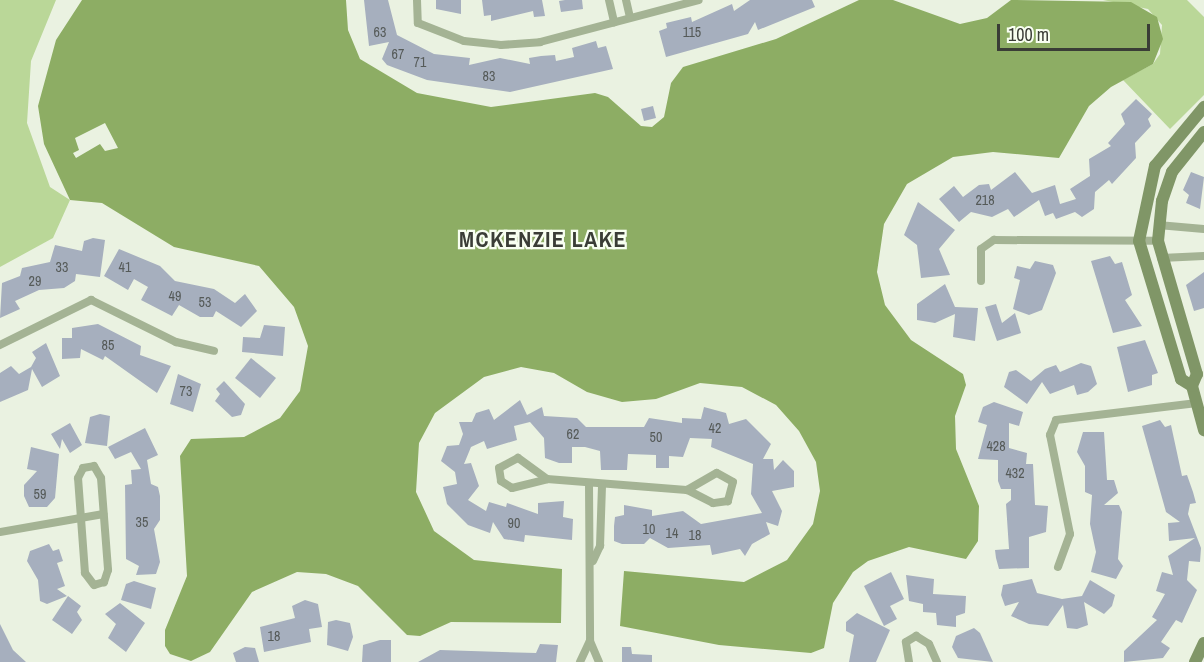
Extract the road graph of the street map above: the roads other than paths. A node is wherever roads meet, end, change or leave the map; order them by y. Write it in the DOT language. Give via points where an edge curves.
graph roads {
  1 [pos="417,0"];
  2 [pos="609,0"];
  3 [pos="626,0"];
  4 [pos="699,0"];
  5 [pos="630,17"];
  6 [pos="614,22"];
  7 [pos="1204,107"];
  8 [pos="1204,132"];
  9 [pos="1158,225"];
  10 [pos="1204,229"];
  11 [pos="1139,241"];
  12 [pos="1158,241"];
  13 [pos="1204,256"];
  14 [pos="1161,258"];
  15 [pos="981,281"];
  16 [pos="0,345"];
  17 [pos="214,351"];
  18 [pos="1197,393"];
  19 [pos="1203,421"];
  20 [pos="547,479"];
  21 [pos="589,484"];
  22 [pos="602,485"];
  23 [pos="687,490"];
  24 [pos="104,514"];
  25 [pos="81,518"];
  26 [pos="0,532"];
  27 [pos="592,561"];
  28 [pos="1058,567"];
  29 [pos="591,640"];
  30 [pos="1204,643"];
  31 [pos="580,662"];
  32 [pos="599,662"];
  33 [pos="909,662"];
  34 [pos="937,662"];
  35 [pos="1195,662"];
  1 -- 6 [label="street" via="418,23 473,42 540,42"];
  2 -- 6 [label="street"];
  3 -- 5 [label="street"];
  4 -- 5 [label="street"];
  5 -- 6 [label="street"];
  7 -- 11 [label="street" via="1155,166"];
  8 -- 9 [label="street" via="1172,172"];
  9 -- 10 [label="street"];
  9 -- 12 [label="street"];
  11 -- 12 [label="street"];
  11 -- 15 [label="street" via="994,240 981,249"];
  11 -- 18 [label="street" via="1181,379"];
  12 -- 14 [label="street"];
  13 -- 14 [label="street"];
  14 -- 18 [label="street" via="1197,374"];
  16 -- 17 [label="street" via="91,300 176,342"];
  18 -- 19 [label="street"];
  18 -- 28 [label="street" via="1056,420 1050,435 1070,534"];
  20 -- 20 [label="street" via="518,458 499,468 509,488"];
  20 -- 21 [label="street"];
  21 -- 22 [label="street"];
  21 -- 27 [label="street" via="587,548"];
  22 -- 23 [label="street"];
  22 -- 27 [label="street" via="600,546"];
  23 -- 23 [label="street" via="720,503 731,499 734,489 730,478 717,474"];
  24 -- 25 [label="street"];
  24 -- 25 [label="street" via="100,475 88,466 78,475"];
  24 -- 25 [label="street" via="107,574 99,584 85,576"];
  25 -- 26 [label="street"];
  27 -- 29 [label="street"];
  29 -- 31 [label="street"];
  29 -- 32 [label="street"];
  30 -- 35 [label="street"];
  33 -- 34 [label="street" via="906,642 916,636 929,644"];
}
